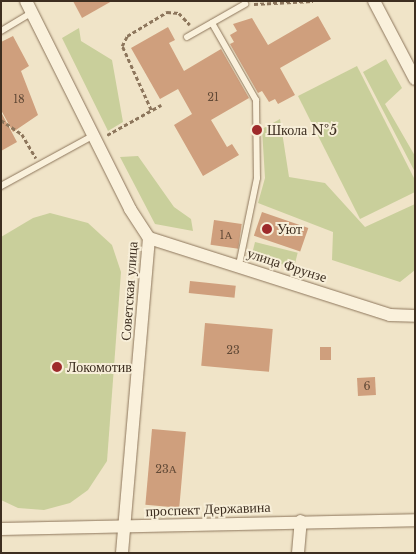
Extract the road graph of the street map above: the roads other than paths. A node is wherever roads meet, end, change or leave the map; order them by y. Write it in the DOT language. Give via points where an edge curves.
graph roads {
  1 [pos="374,1"];
  2 [pos="245,4"];
  3 [pos="29,7"];
  4 [pos="212,23"];
  5 [pos="1,31"];
  6 [pos="187,37"];
  7 [pos="415,79"];
  8 [pos="94,135"];
  9 [pos="1,186"];
  10 [pos="149,238"];
  11 [pos="239,265"];
  12 [pos="415,316"];
  13 [pos="415,520"];
  14 [pos="301,521"];
  15 [pos="123,527"];
  16 [pos="1,529"];
  17 [pos="122,553"];
  18 [pos="298,553"];
  1 -- 7 [label="street"];
  2 -- 4 [label="lane"];
  3 -- 5 [label="lane"];
  3 -- 8 [label="street, Советская улица"];
  4 -- 6 [label="lane"];
  4 -- 11 [label="lane" via="256,100 257,178"];
  8 -- 9 [label="lane"];
  8 -- 10 [label="street, Советская улица"];
  10 -- 11 [label="street, улица Фрунзе"];
  10 -- 15 [label="street, Советская улица"];
  11 -- 12 [label="street, улица Фрунзе" via="390,315"];
  13 -- 14 [label="street, проспект Державина"];
  14 -- 15 [label="street, проспект Державина"];
  14 -- 18 [label="street"];
  15 -- 16 [label="street, проспект Державина"];
  15 -- 17 [label="street, Советская улица"];
}
